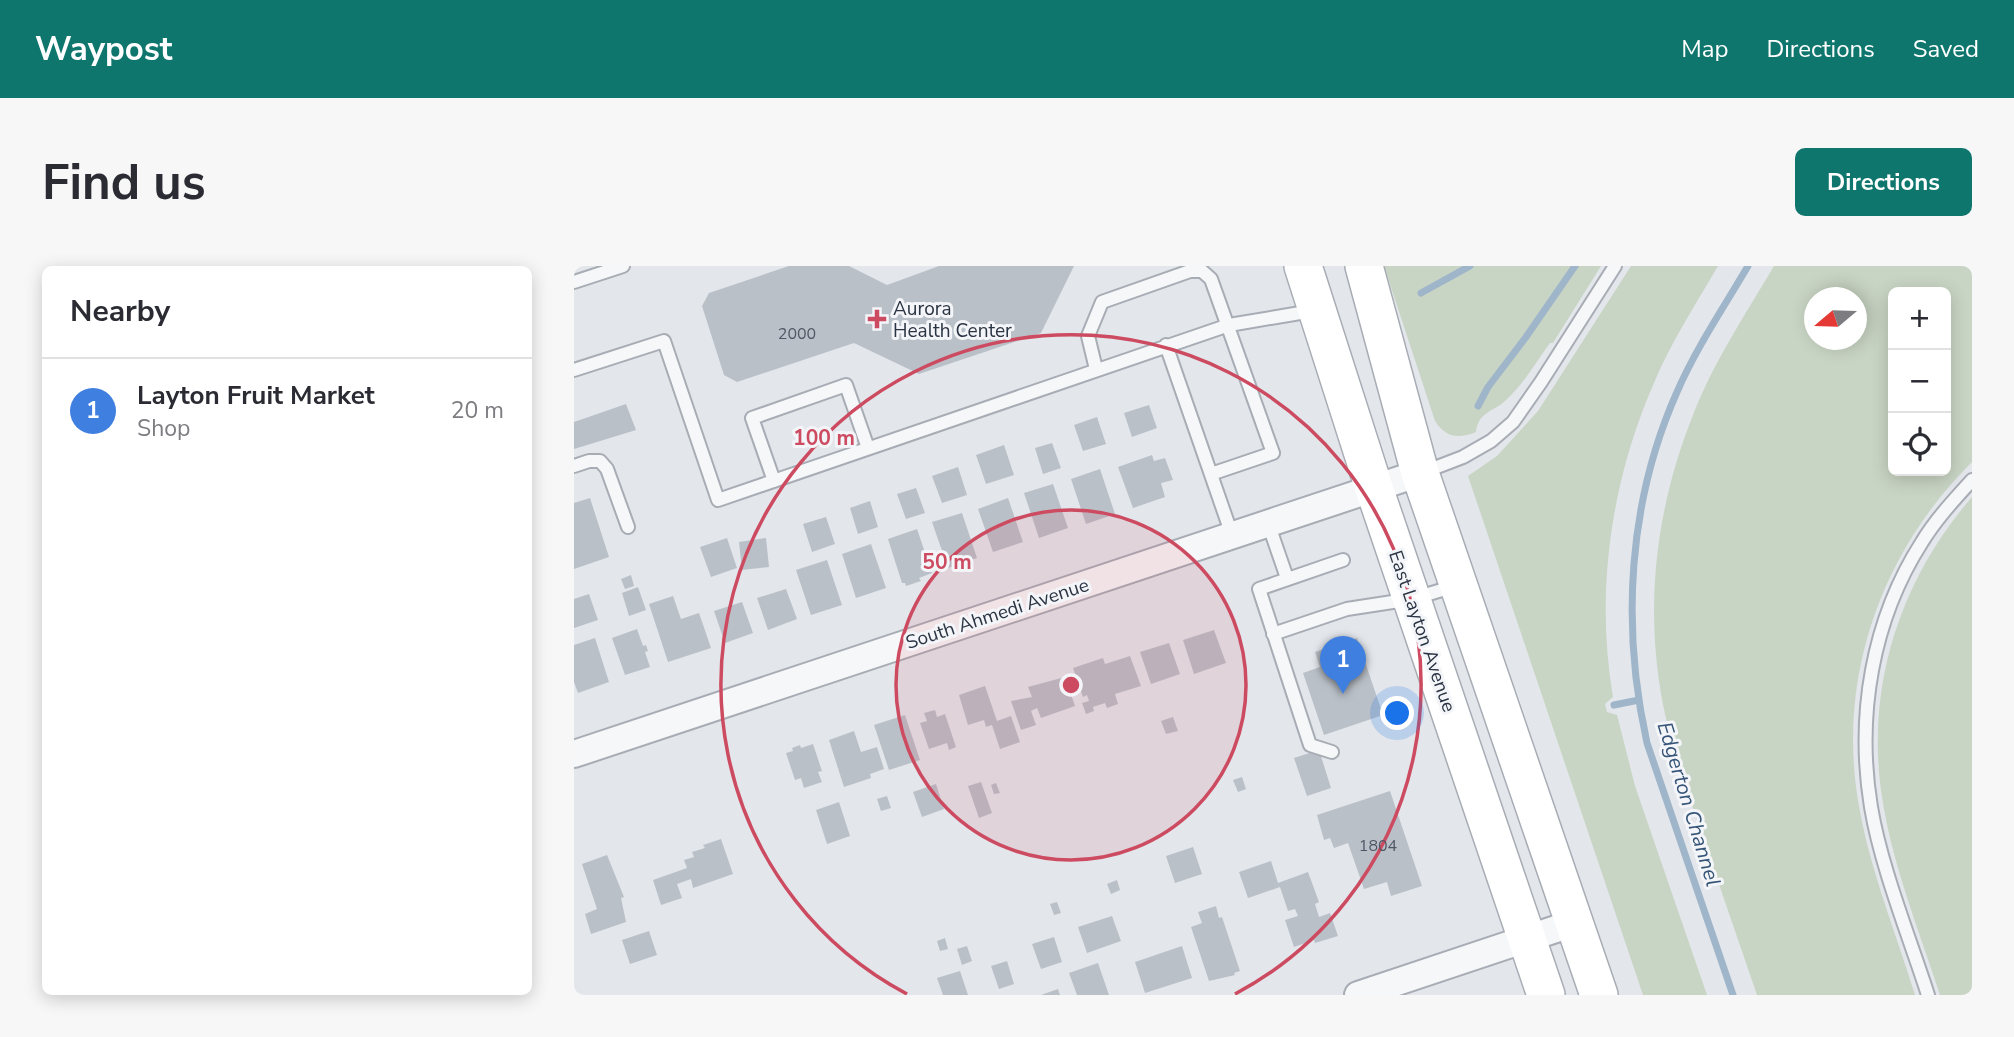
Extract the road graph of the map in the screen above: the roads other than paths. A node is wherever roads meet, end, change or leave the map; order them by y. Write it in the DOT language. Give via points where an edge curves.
graph roads {
  1 [pos="622,266"];
  2 [pos="1303,266"];
  3 [pos="1364,266"];
  4 [pos="1615,266"];
  5 [pos="574,282"];
  6 [pos="1316,311"];
  7 [pos="1229,325"];
  8 [pos="1166,345"];
  9 [pos="1096,369"];
  10 [pos="574,370"];
  11 [pos="868,448"];
  12 [pos="574,466"];
  13 [pos="1420,473"];
  14 [pos="1211,474"];
  15 [pos="1972,480"];
  16 [pos="774,481"];
  17 [pos="1374,488"];
  18 [pos="1268,523"];
  19 [pos="628,527"];
  20 [pos="1232,535"];
  21 [pos="1343,560"];
  22 [pos="1287,579"];
  23 [pos="1458,585"];
  24 [pos="1412,599"];
  25 [pos="1273,634"];
  26 [pos="1332,751"];
  27 [pos="574,754"];
  28 [pos="1574,923"];
  29 [pos="1527,939"];
  30 [pos="1358,995"];
  31 [pos="1546,995"];
  32 [pos="1599,995"];
  33 [pos="1928,995"];
  1 -- 5 [label="lane"];
  2 -- 6 [label="main road, East Layton Avenue"];
  3 -- 13 [label="main road"];
  4 -- 13 [label="lane" via="1513,422 1463,457"];
  6 -- 7 [label="lane"];
  6 -- 17 [label="main road, East Layton Avenue"];
  7 -- 8 [label="lane"];
  7 -- 9 [label="lane" via="1211,279 1202,271 1141,287 1102,303 1088,336"];
  7 -- 14 [label="lane" via="1273,453"];
  8 -- 9 [label="lane"];
  8 -- 14 [label="lane"];
  9 -- 11 [label="lane"];
  10 -- 16 [label="lane" via="664,341 718,500"];
  11 -- 16 [label="lane"];
  11 -- 16 [label="lane" via="846,385 752,418"];
  12 -- 19 [label="lane" via="600,461"];
  13 -- 17 [label="street, South Ahmedi Avenue"];
  13 -- 23 [label="main road"];
  14 -- 20 [label="lane"];
  15 -- 33 [label="lane" via="1929,532 1902,578 1878,644 1867,706 1872,809"];
  17 -- 18 [label="street, South Ahmedi Avenue"];
  17 -- 24 [label="main road, East Layton Avenue"];
  18 -- 20 [label="street, South Ahmedi Avenue"];
  18 -- 22 [label="lane"];
  20 -- 27 [label="street, South Ahmedi Avenue"];
  21 -- 22 [label="lane"];
  22 -- 25 [label="lane" via="1259,589"];
  23 -- 24 [label="lane"];
  23 -- 28 [label="main road"];
  24 -- 25 [label="lane" via="1347,609"];
  24 -- 29 [label="main road, East Layton Avenue"];
  25 -- 26 [label="lane" via="1310,744"];
  28 -- 29 [label="street"];
  28 -- 32 [label="main road"];
  29 -- 30 [label="street"];
  29 -- 31 [label="main road, East Layton Avenue"];
}
